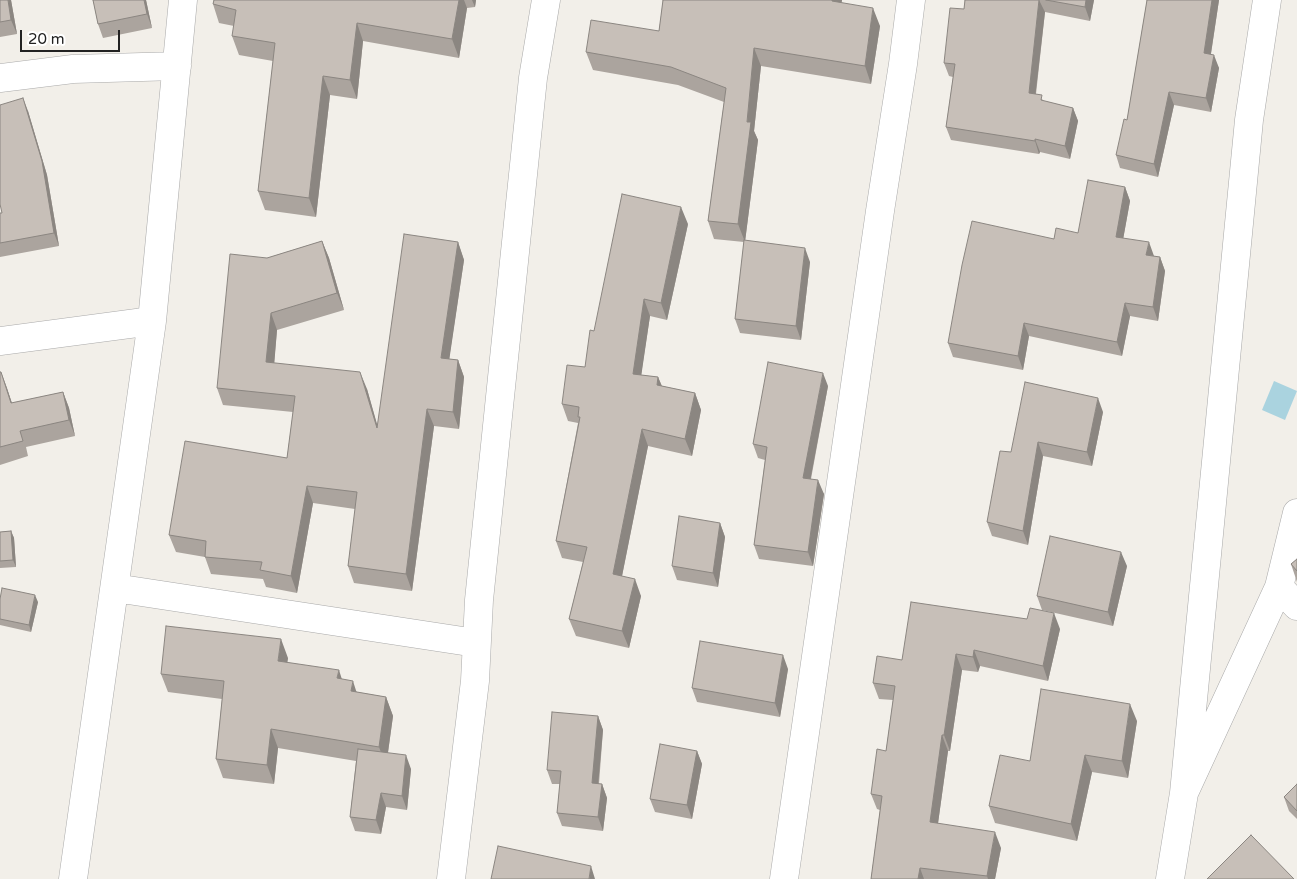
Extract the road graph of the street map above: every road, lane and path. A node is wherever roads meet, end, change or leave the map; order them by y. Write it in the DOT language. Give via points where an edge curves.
graph roads {
  1 [pos="182,0"];
  2 [pos="546,0"];
  3 [pos="911,0"];
  4 [pos="1268,0"];
  5 [pos="177,66"];
  6 [pos="0,78"];
  7 [pos="152,321"];
  8 [pos="0,341"];
  9 [pos="1297,513"];
  10 [pos="115,588"];
  11 [pos="1288,596"];
  12 [pos="476,643"];
  13 [pos="1184,793"];
  14 [pos="73,879"];
  15 [pos="451,879"];
  16 [pos="784,879"];
  17 [pos="1170,879"];
  1 -- 5 [label="street"];
  2 -- 12 [label="street" via="533,78"];
  3 -- 16 [label="street"];
  4 -- 13 [label="street" via="1249,120"];
  5 -- 6 [label="street" via="73,69"];
  5 -- 7 [label="street"];
  7 -- 8 [label="street"];
  7 -- 10 [label="street"];
  9 -- 11 [label="street"];
  10 -- 12 [label="street"];
  10 -- 14 [label="street"];
  11 -- 13 [label="street"];
  12 -- 15 [label="street" via="475,681"];
  13 -- 17 [label="street"];
}
